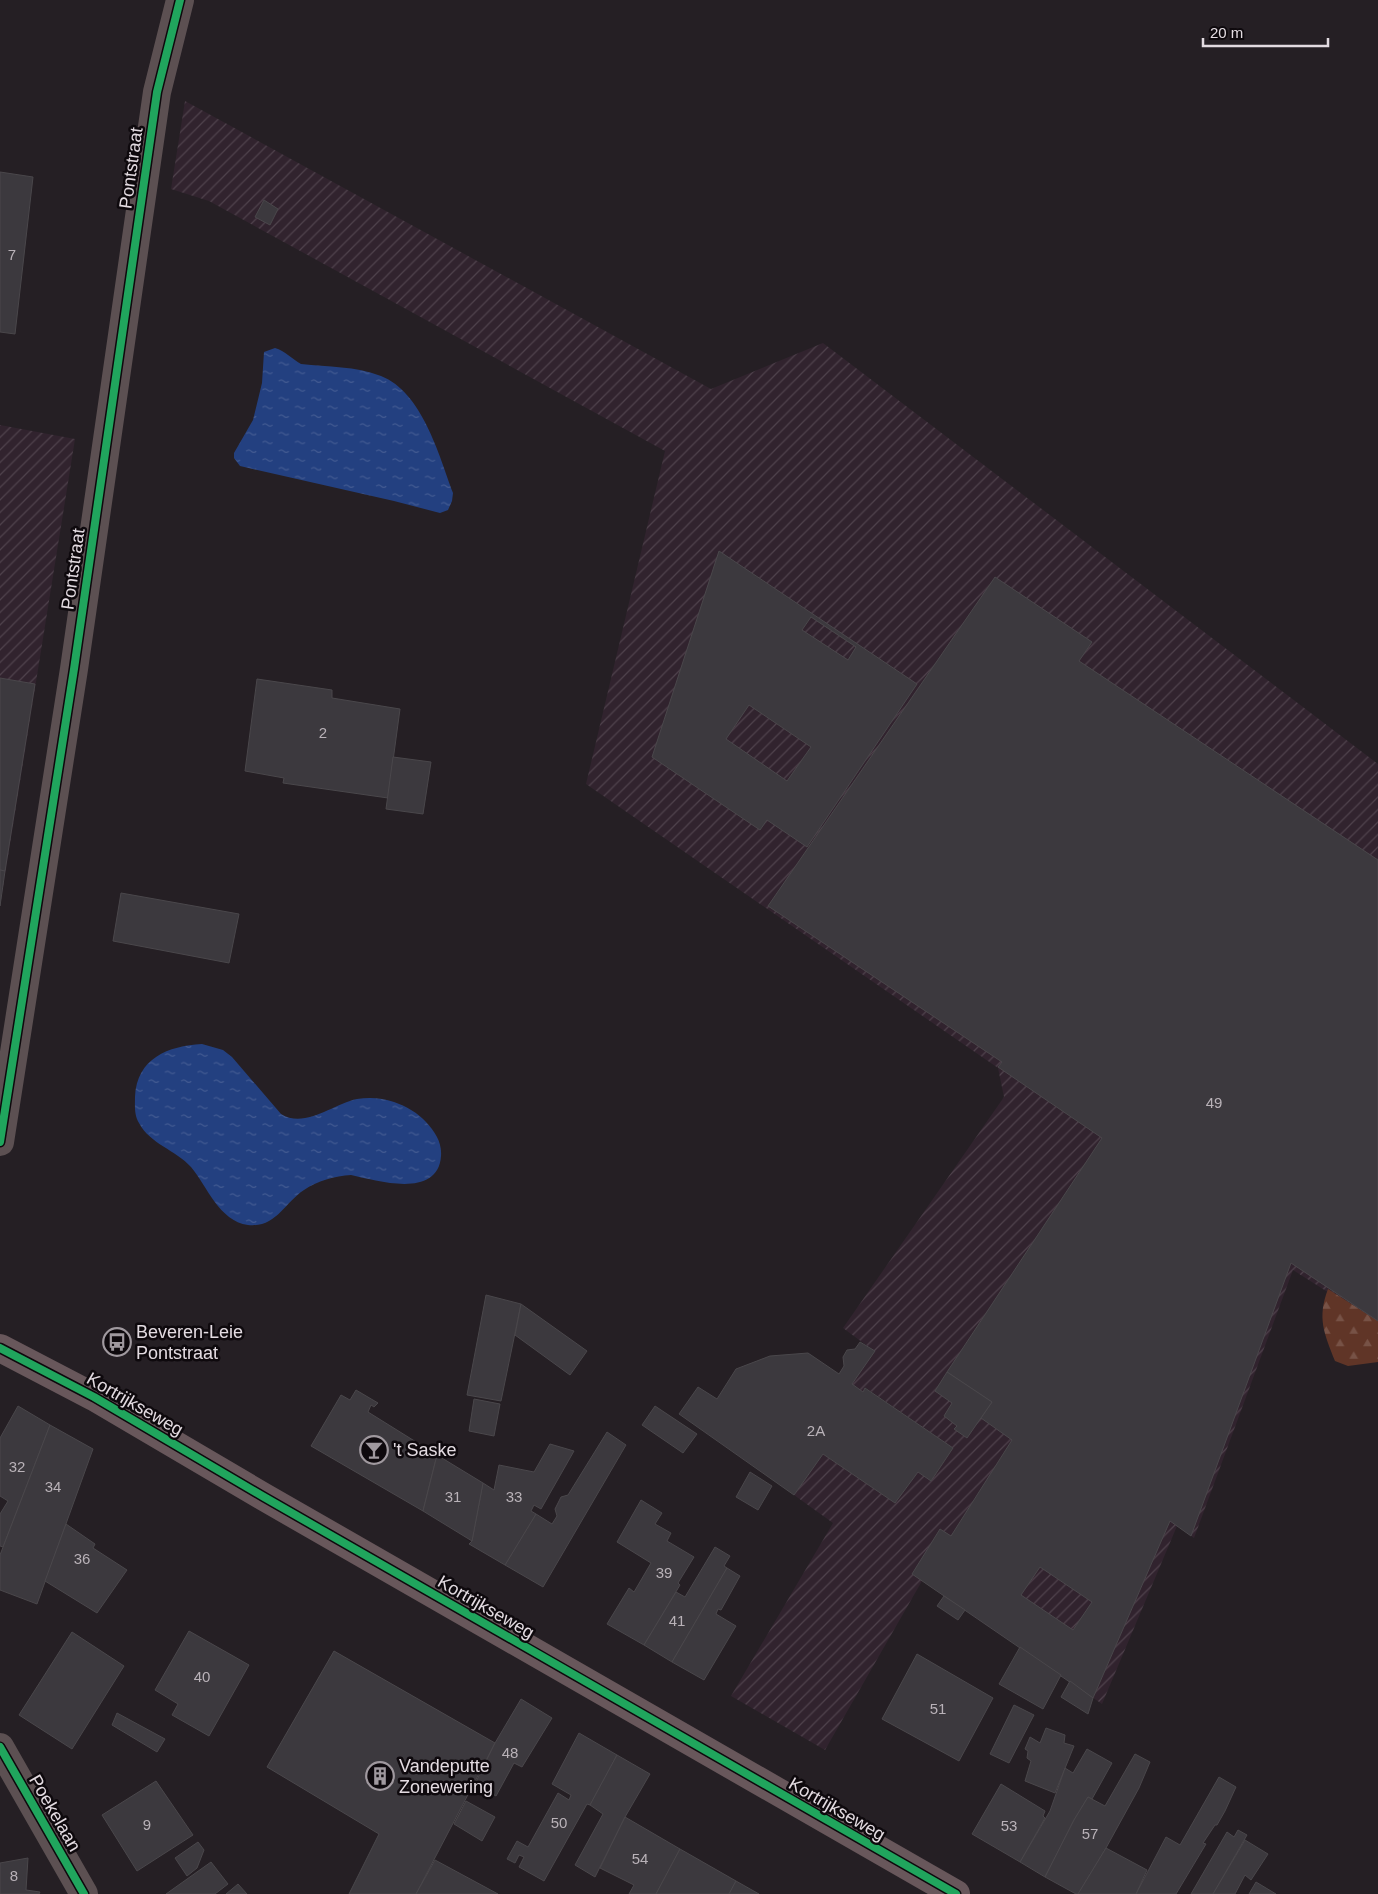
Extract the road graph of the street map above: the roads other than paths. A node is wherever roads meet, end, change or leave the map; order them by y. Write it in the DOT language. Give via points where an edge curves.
graph roads {
  1 [pos="180,0"];
  2 [pos="0,1142"];
  3 [pos="0,1348"];
  4 [pos="0,1747"];
  5 [pos="84,1894"];
  6 [pos="956,1894"];
  1 -- 2 [label="street, Pontstraat" via="156,92 74,669"];
  3 -- 6 [label="main road, Kortrijkseweg" via="94,1397"];
  4 -- 5 [label="street, Poekelaan"];
}
